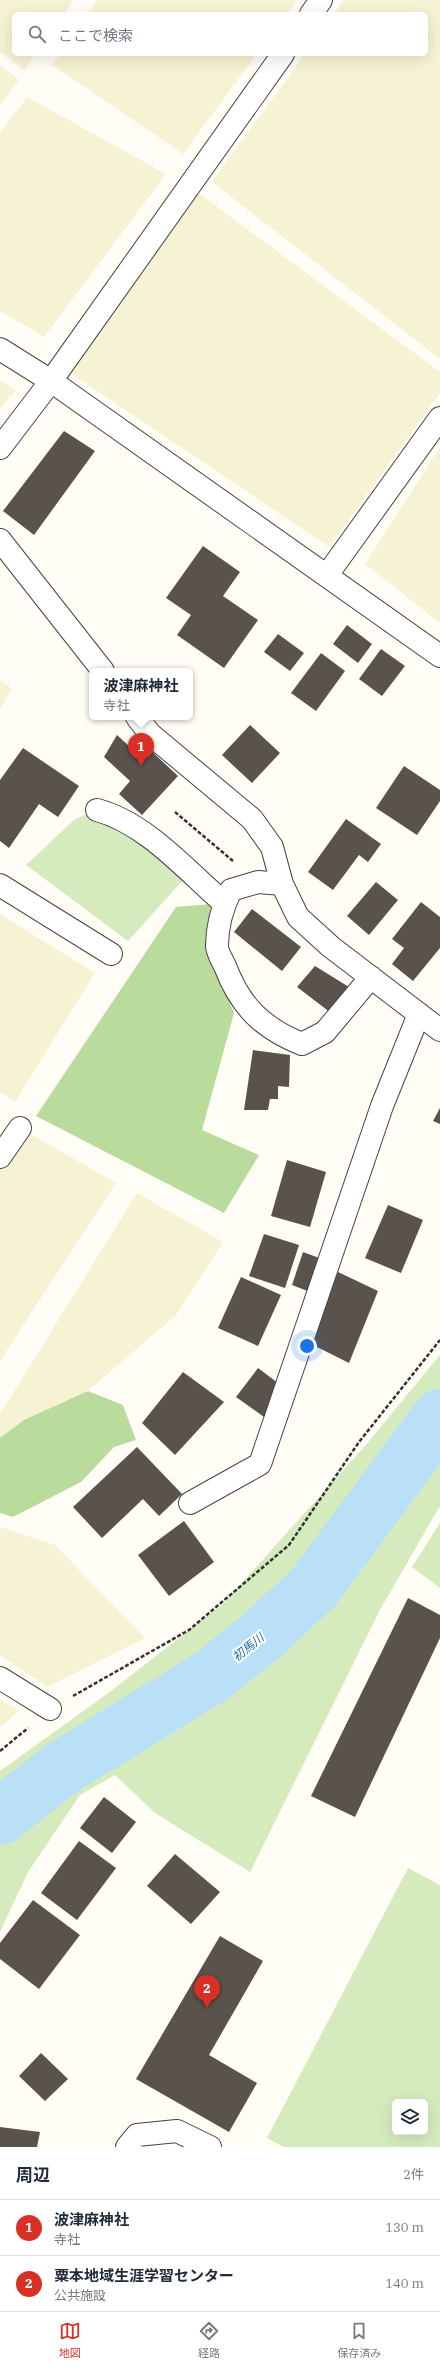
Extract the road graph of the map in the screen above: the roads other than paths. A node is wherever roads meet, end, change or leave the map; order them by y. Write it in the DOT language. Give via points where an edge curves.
graph roads {
  1 [pos="321,0"];
  2 [pos="312,12"];
  3 [pos="282,56"];
  4 [pos="0,349"];
  5 [pos="51,381"];
  6 [pos="440,418"];
  7 [pos="0,448"];
  8 [pos="0,540"];
  9 [pos="327,575"];
  10 [pos="440,656"];
  11 [pos="101,668"];
  12 [pos="139,720"];
  13 [pos="97,810"];
  14 [pos="282,884"];
  15 [pos="0,885"];
  16 [pos="224,903"];
  17 [pos="111,954"];
  18 [pos="371,977"];
  19 [pos="419,1014"];
  20 [pos="440,1030"];
  21 [pos="20,1128"];
  22 [pos="0,1158"];
  23 [pos="190,1503"];
  24 [pos="0,1678"];
  25 [pos="50,1709"];
  26 [pos="127,2147"];
  27 [pos="210,2147"];
  1 -- 2 [label="street"];
  3 -- 5 [label="street"];
  4 -- 5 [label="street"];
  5 -- 7 [label="street"];
  5 -- 9 [label="street"];
  6 -- 9 [label="street"];
  8 -- 11 [label="street"];
  9 -- 10 [label="street"];
  12 -- 14 [label="street" via="150,734 252,819 272,847"];
  13 -- 16 [label="street" via="116,815 140,829"];
  14 -- 16 [label="street" via="258,882 232,890"];
  14 -- 18 [label="street" via="298,916 331,947"];
  15 -- 17 [label="street"];
  16 -- 18 [label="street" via="217,947 230,981 242,1003 265,1025 293,1041 302,1044 325,1032"];
  18 -- 19 [label="street"];
  19 -- 20 [label="street"];
  19 -- 23 [label="street" via="382,1106 260,1464"];
  21 -- 22 [label="street"];
  24 -- 25 [label="street"];
  26 -- 27 [label="street" via="137,2135 177,2131"];
}
